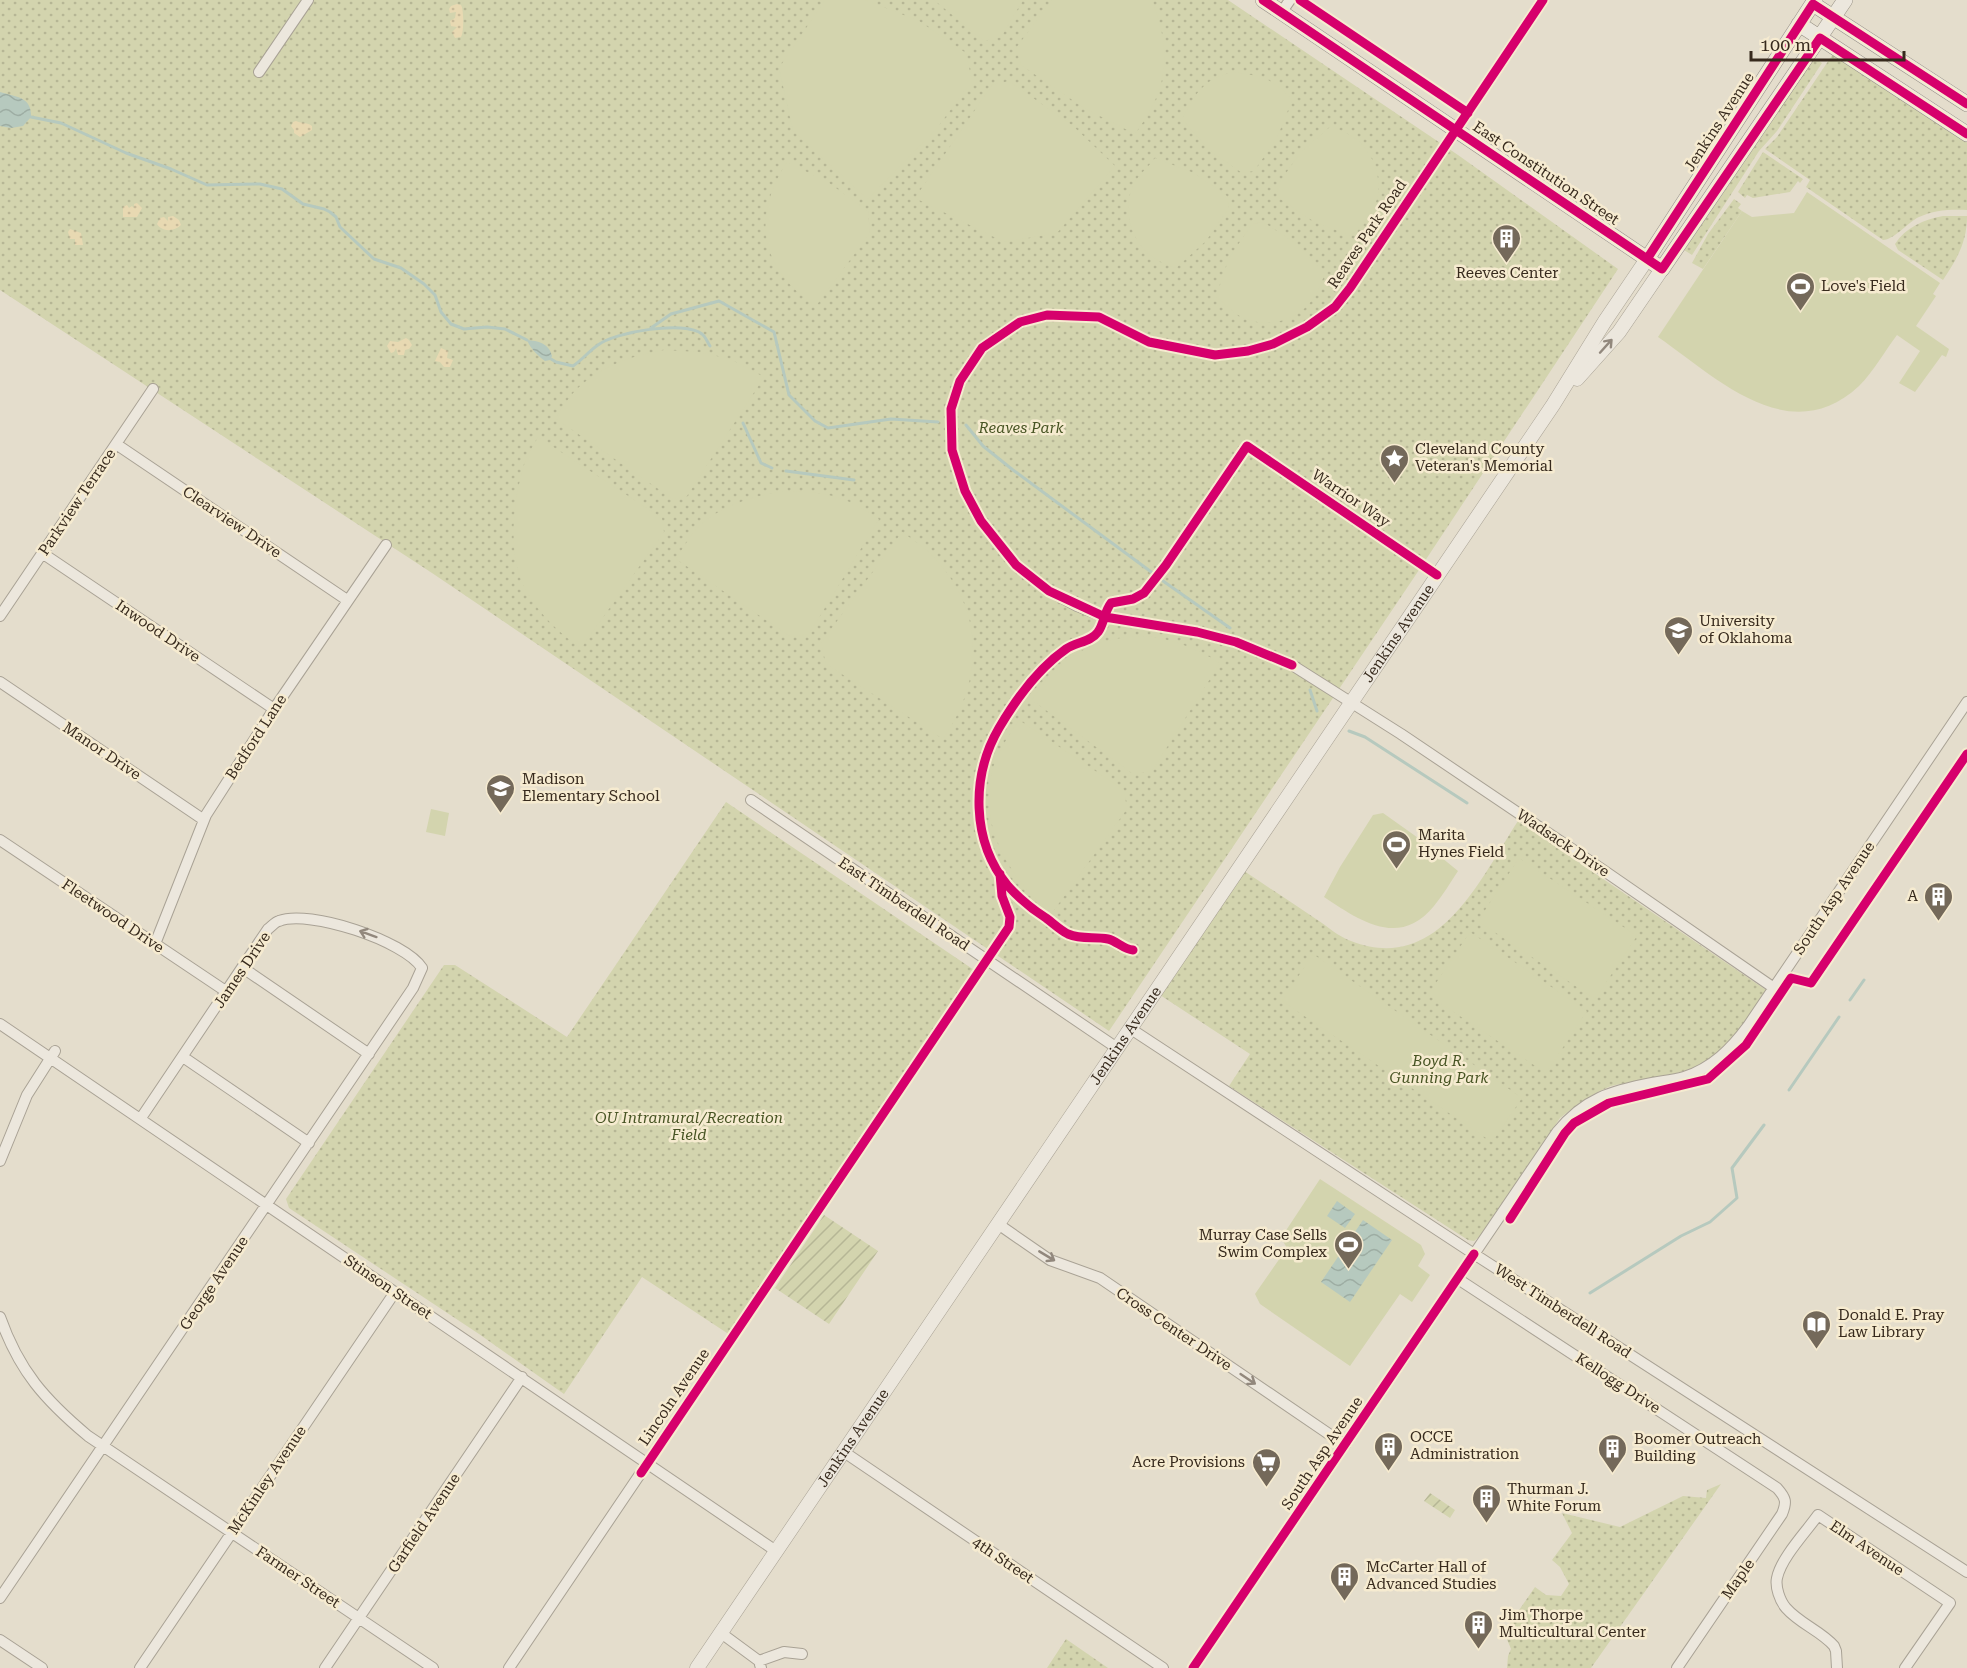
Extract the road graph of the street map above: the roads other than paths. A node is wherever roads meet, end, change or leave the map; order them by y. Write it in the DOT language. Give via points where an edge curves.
graph roads {
  1 [pos="308,0"];
  2 [pos="1263,0"];
  3 [pos="1543,0"];
  4 [pos="1845,0"];
  5 [pos="1814,2"];
  6 [pos="1286,6"];
  7 [pos="1833,17"];
  8 [pos="1799,24"];
  9 [pos="1820,38"];
  10 [pos="259,72"];
  11 [pos="1967,104"];
  12 [pos="1456,130"];
  13 [pos="1967,134"];
  14 [pos="1647,259"];
  15 [pos="1662,269"];
  16 [pos="153,389"];
  17 [pos="1553,405"];
  18 [pos="116,444"];
  19 [pos="1247,446"];
  20 [pos="386,545"];
  21 [pos="42,553"];
  22 [pos="1437,575"];
  23 [pos="348,600"];
  24 [pos="0,616"];
  25 [pos="0,682"];
  26 [pos="1351,701"];
  27 [pos="1967,702"];
  28 [pos="274,709"];
  29 [pos="751,800"];
  30 [pos="204,820"];
  31 [pos="0,840"];
  32 [pos="155,944"];
  33 [pos="419,964"];
  34 [pos="243,968"];
  35 [pos="1774,988"];
  36 [pos="227,992"];
  37 [pos="0,1024"];
  38 [pos="1131,1029"];
  39 [pos="1118,1048"];
  40 [pos="53,1054"];
  41 [pos="369,1054"];
  42 [pos="183,1057"];
  43 [pos="141,1118"];
  44 [pos="309,1143"];
  45 [pos="0,1161"];
  46 [pos="267,1204"];
  47 [pos="998,1224"];
  48 [pos="1474,1254"];
  49 [pos="1458,1279"];
  50 [pos="394,1292"];
  51 [pos="0,1317"];
  52 [pos="732,1338"];
  53 [pos="522,1377"];
  54 [pos="102,1445"];
  55 [pos="1345,1445"];
  56 [pos="844,1452"];
  57 [pos="648,1463"];
  58 [pos="1777,1488"];
  59 [pos="232,1532"];
  60 [pos="776,1551"];
  61 [pos="1967,1572"];
  62 [pos="0,1598"];
  63 [pos="359,1618"];
  64 [pos="721,1633"];
  65 [pos="0,1640"];
  66 [pos="802,1654"];
  67 [pos="760,1665"];
  68 [pos="42,1668"];
  69 [pos="140,1668"];
  70 [pos="325,1668"];
  71 [pos="433,1668"];
  72 [pos="509,1668"];
  73 [pos="697,1668"];
  74 [pos="1163,1668"];
  75 [pos="1193,1668"];
  76 [pos="1677,1668"];
  77 [pos="1837,1668"];
  78 [pos="1905,1668"];
  1 -- 10 [label="street"];
  2 -- 6 [label="main road, East Constitution Street"];
  3 -- 12 [label="street, Reaves Park Road"];
  4 -- 7 [label="main road, Jenkins Avenue"];
  5 -- 7 [label="main road"];
  5 -- 8 [label="main road, Jenkins Avenue"];
  6 -- 12 [label="main road, East Constitution Street"];
  7 -- 9 [label="main road, Jenkins Avenue"];
  7 -- 11 [label="main road"];
  8 -- 9 [label="main road"];
  8 -- 14 [label="main road, Jenkins Avenue"];
  9 -- 13 [label="main road"];
  9 -- 15 [label="main road, Jenkins Avenue"];
  12 -- 14 [label="main road, East Constitution Street"];
  12 -- 26 [label="street, Reaves Park Road" via="1350,288 1335,307 1307,327 1273,344 1215,355 1149,342 1099,317 1047,315 1020,322 982,348 960,381 951,409 952,450 965,491 981,521 1016,565 1049,591 1105,617 1197,632 1265,652"];
  14 -- 15 [label="main road, East Constitution Street"];
  14 -- 17 [label="street, Jenkins Avenue"];
  17 -- 15 [label="street, Jenkins Avenue, one-way" via="1619,332"];
  16 -- 18 [label="street, Parkview Terrace"];
  17 -- 22 [label="street, Jenkins Avenue"];
  18 -- 21 [label="street, Parkview Terrace"];
  18 -- 23 [label="street, Clearview Drive"];
  19 -- 22 [label="street, Warrior Way"];
  20 -- 23 [label="street, Bedford Lane"];
  21 -- 24 [label="street, Parkview Terrace"];
  21 -- 28 [label="street, Inwood Drive"];
  22 -- 26 [label="street, Jenkins Avenue"];
  23 -- 28 [label="street, Bedford Lane"];
  25 -- 30 [label="street, Manor Drive"];
  26 -- 35 [label="street, Wadsack Drive"];
  26 -- 38 [label="street, Jenkins Avenue"];
  27 -- 35 [label="street, South Asp Avenue"];
  28 -- 30 [label="street, Bedford Lane"];
  29 -- 39 [label="street, East Timberdell Road"];
  30 -- 32 [label="street, Bedford Lane"];
  31 -- 32 [label="street, Fleetwood Drive"];
  32 -- 36 [label="street, Fleetwood Drive"];
  33 -- 34 [label="street, James Drive, one-way" via="389,942 362,932 292,919 274,924"];
  33 -- 41 [label="street, George Avenue" via="419,979"];
  34 -- 36 [label="street, James Drive"];
  34 -- 41 [label="street"];
  35 -- 48 [label="street, South Asp Avenue" via="1732,1047 1708,1065 1683,1077 1614,1090 1586,1104 1568,1119"];
  36 -- 42 [label="street, James Drive"];
  37 -- 40 [label="street, Stinson Street"];
  38 -- 39 [label="street, Jenkins Avenue"];
  38 -- 48 [label="street, West Timberdell Road"];
  39 -- 47 [label="street, Jenkins Avenue"];
  40 -- 43 [label="street, Stinson Street"];
  40 -- 45 [label="street" via="27,1095"];
  41 -- 44 [label="street, George Avenue"];
  42 -- 43 [label="street, James Drive"];
  42 -- 44 [label="street"];
  43 -- 46 [label="street, Stinson Street"];
  44 -- 46 [label="street, George Avenue"];
  46 -- 50 [label="street, Stinson Street"];
  46 -- 54 [label="street, George Avenue"];
  47 -- 55 [label="street, Cross Center Drive, one-way" via="1050,1260 1100,1278"];
  47 -- 56 [label="street, Jenkins Avenue"];
  48 -- 49 [label="street, South Asp Avenue"];
  48 -- 61 [label="street, West Timberdell Road"];
  49 -- 55 [label="street, South Asp Avenue"];
  49 -- 58 [label="street, Kellogg Drive"];
  50 -- 53 [label="street, Stinson Street"];
  50 -- 59 [label="street, McKinley Avenue"];
  51 -- 54 [label="street, Farmer Street" via="16,1354 38,1389 54,1407"];
  52 -- 57 [label="street, Lincoln Avenue"];
  53 -- 57 [label="street, Stinson Street"];
  53 -- 63 [label="street, Garfield Avenue"];
  54 -- 59 [label="street, Farmer Street"];
  54 -- 62 [label="street, George Avenue"];
  55 -- 75 [label="street, South Asp Avenue"];
  56 -- 60 [label="street, Jenkins Avenue"];
  56 -- 74 [label="street, 4th Street"];
  57 -- 60 [label="street, Stinson Street"];
  57 -- 72 [label="street, Lincoln Avenue"];
  58 -- 76 [label="street, Maple" via="1786,1501 1782,1514"];
  59 -- 63 [label="street, Farmer Street"];
  59 -- 69 [label="street, McKinley Avenue"];
  60 -- 64 [label="street, Jenkins Avenue"];
  63 -- 70 [label="street, Garfield Avenue"];
  63 -- 71 [label="street, Farmer Street"];
  64 -- 67 [label="street"];
  64 -- 73 [label="street, Jenkins Avenue"];
  65 -- 68 [label="street"];
  66 -- 67 [label="street" via="784,1653"];
  77 -- 78 [label="street, Elm Avenue" via="1834,1646 1786,1608 1777,1587 1783,1564 1818,1515 1950,1603"];
}
